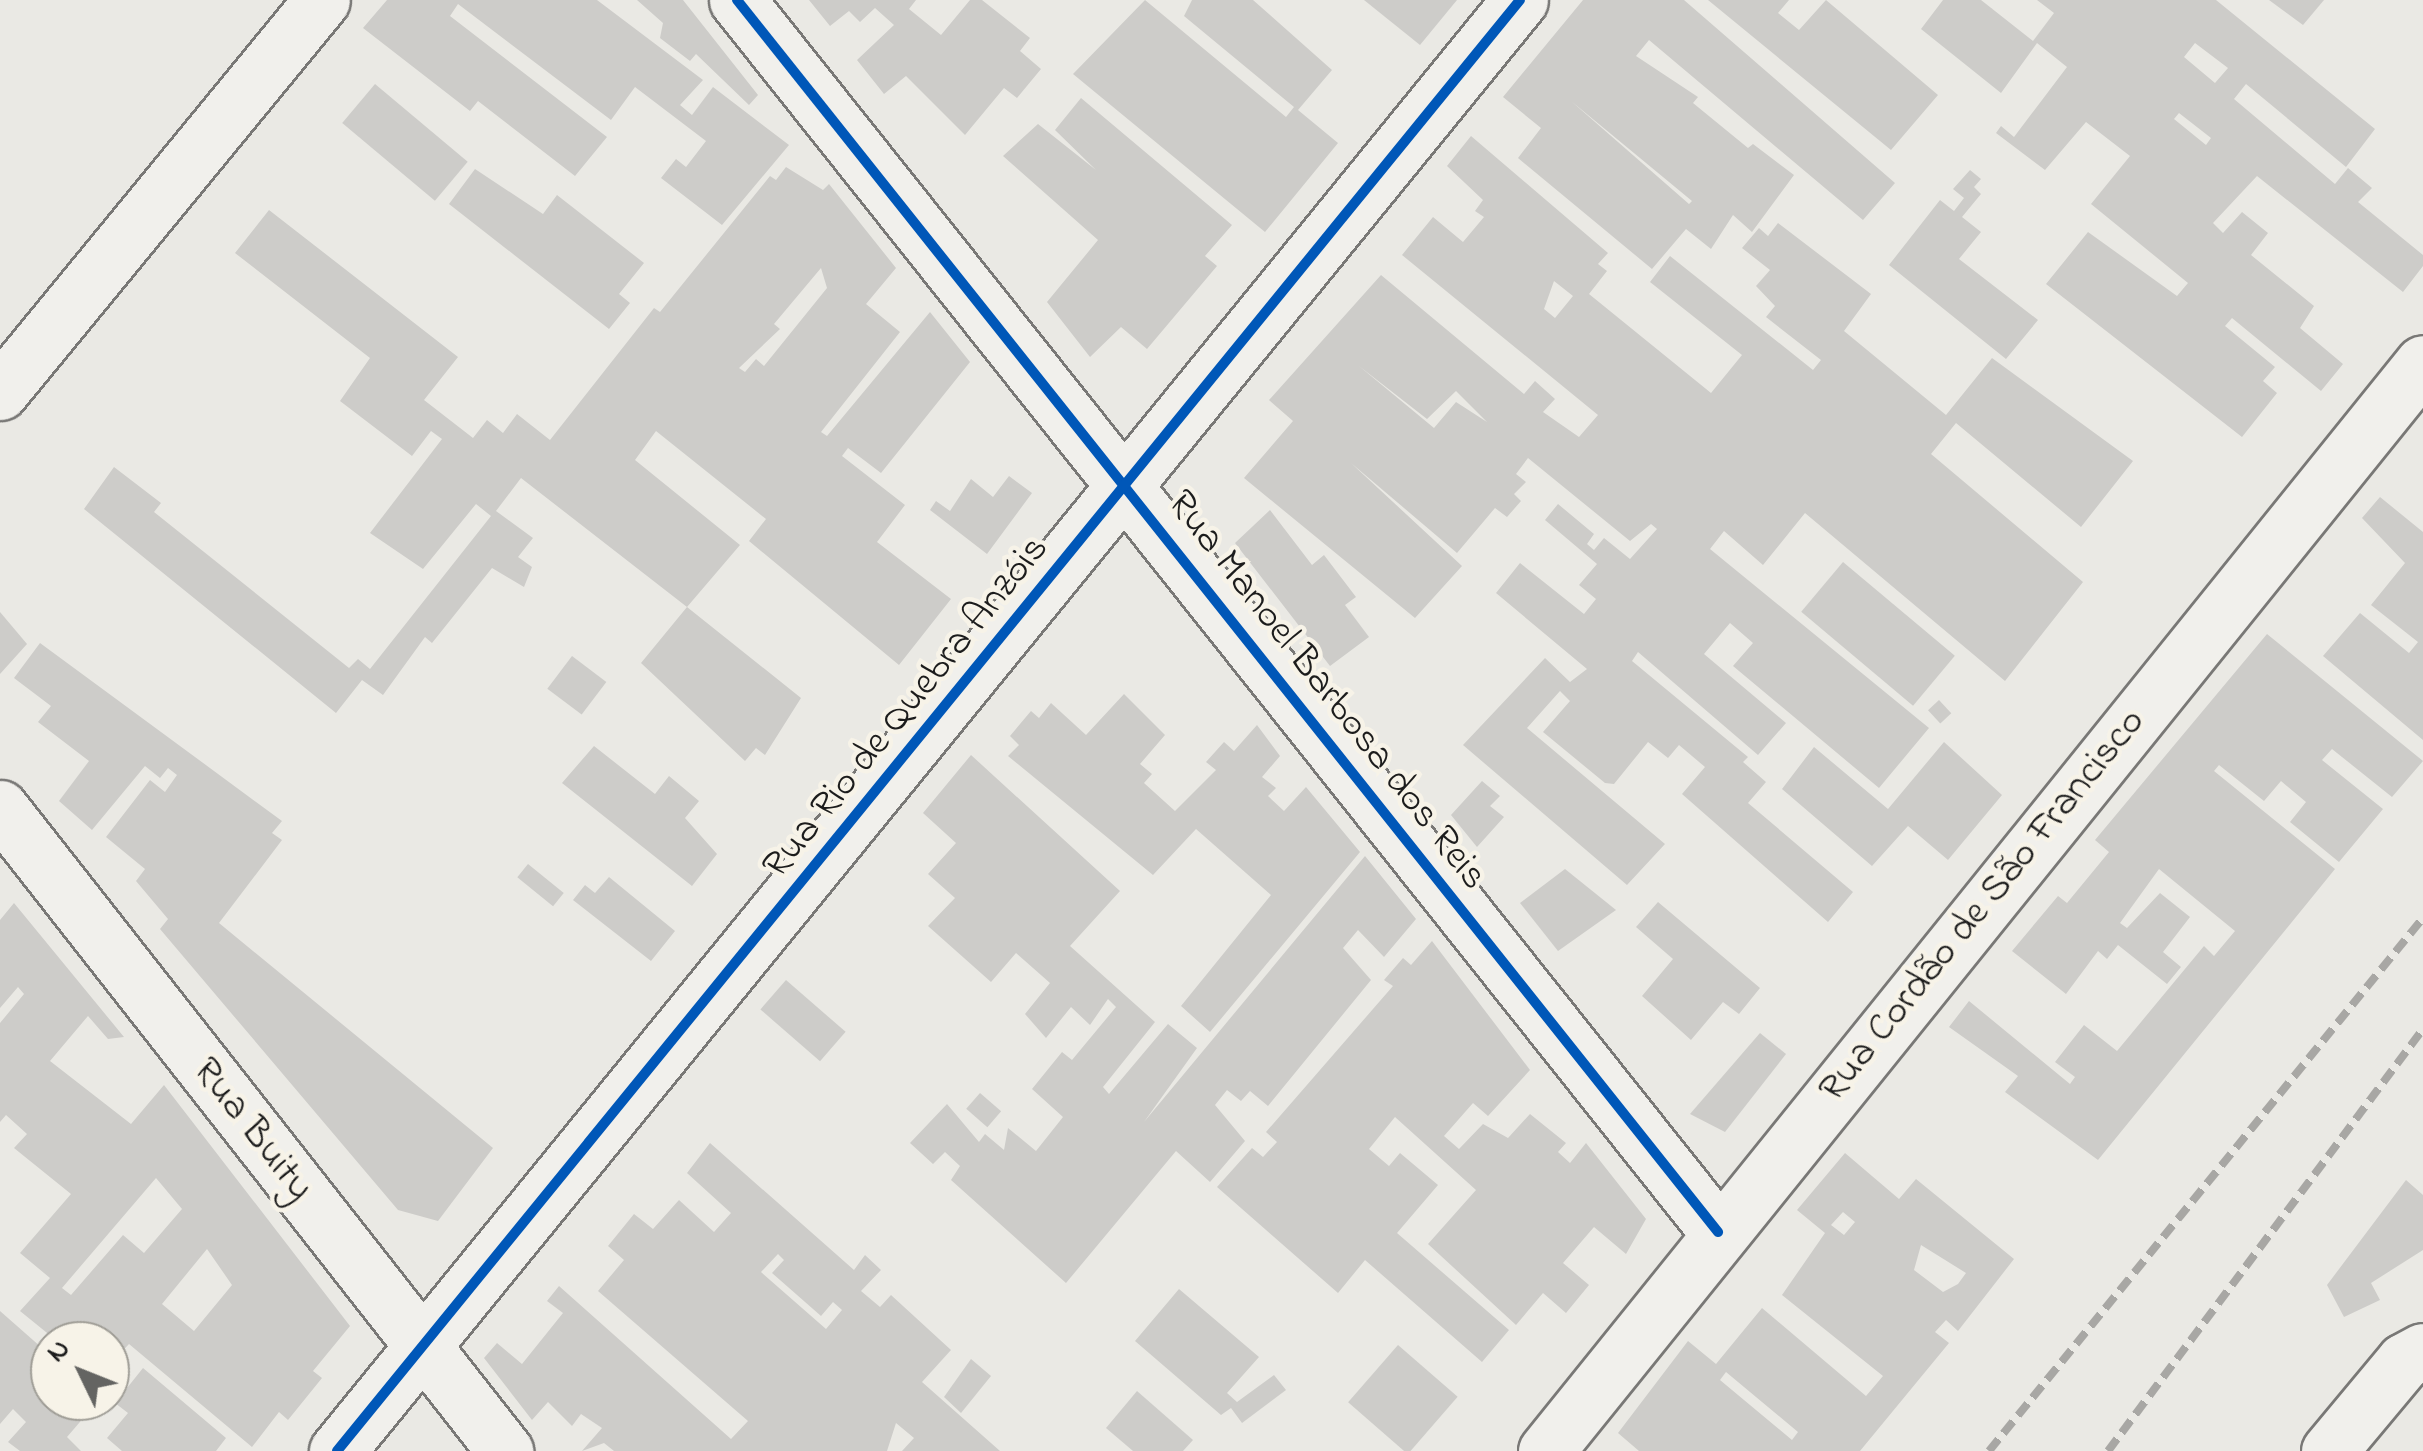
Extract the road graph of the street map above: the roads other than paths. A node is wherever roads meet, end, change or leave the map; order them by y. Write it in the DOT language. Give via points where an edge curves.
graph roads {
  1 [pos="322,0"];
  2 [pos="738,0"];
  3 [pos="1520,0"];
  4 [pos="2423,363"];
  5 [pos="0,392"];
  6 [pos="1126,487"];
  7 [pos="0,808"];
  8 [pos="1718,1232"];
  9 [pos="422,1347"];
  10 [pos="2423,1351"];
  11 [pos="337,1451"];
  12 [pos="505,1451"];
  13 [pos="1546,1451"];
  14 [pos="2330,1451"];
  1 -- 5 [label="street"];
  2 -- 6 [label="street, Rua Manoel Barbosa dos Reis"];
  3 -- 6 [label="street, Rua Rio de Quebra Anzóis"];
  4 -- 8 [label="street, Rua Cordão de São Francisco"];
  6 -- 8 [label="street, Rua Manoel Barbosa dos Reis"];
  6 -- 9 [label="street, Rua Rio de Quebra Anzóis"];
  7 -- 9 [label="street, Rua Buity"];
  8 -- 13 [label="street, Rua Cordão de São Francisco"];
  9 -- 11 [label="street, Rua Rio de Quebra Anzóis"];
  9 -- 12 [label="street, Rua Buity"];
  10 -- 14 [label="street" via="2391,1375"];
}
